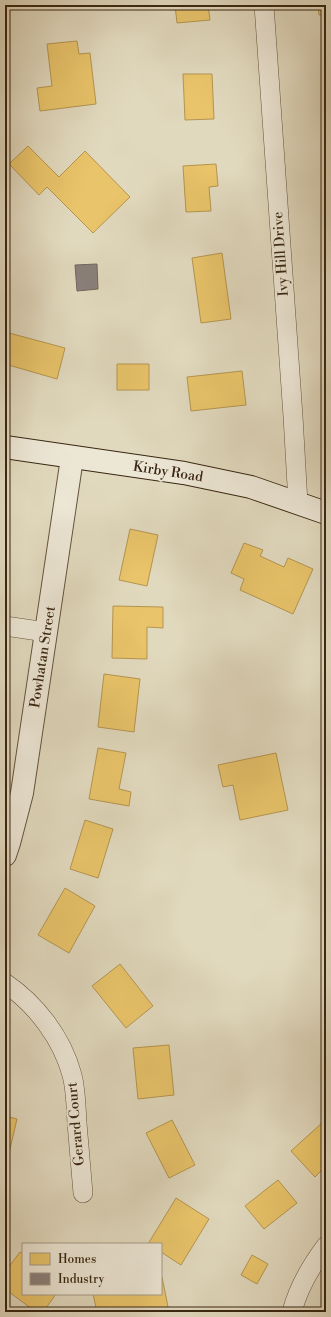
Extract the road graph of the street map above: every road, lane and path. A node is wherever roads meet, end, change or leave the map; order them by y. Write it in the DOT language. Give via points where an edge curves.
graph roads {
  1 [pos="264,5"];
  2 [pos="5,447"];
  3 [pos="72,458"];
  4 [pos="298,503"];
  5 [pos="326,513"];
  6 [pos="5,626"];
  7 [pos="46,632"];
  8 [pos="5,855"];
  9 [pos="5,983"];
  10 [pos="82,1193"];
  11 [pos="326,1246"];
  12 [pos="292,1312"];
  1 -- 4 [label="street, Ivy Hill Drive"];
  2 -- 3 [label="street, Kirby Road"];
  3 -- 4 [label="street, Kirby Road" via="184,473 251,487"];
  3 -- 7 [label="street, Powhatan Street"];
  4 -- 5 [label="street, Kirby Road"];
  6 -- 7 [label="street"];
  7 -- 8 [label="street, Powhatan Street" via="22,793"];
  9 -- 10 [label="street, Gerard Court" via="33,1008 51,1029 72,1075"];
  11 -- 12 [label="street" via="309,1271"];
}
